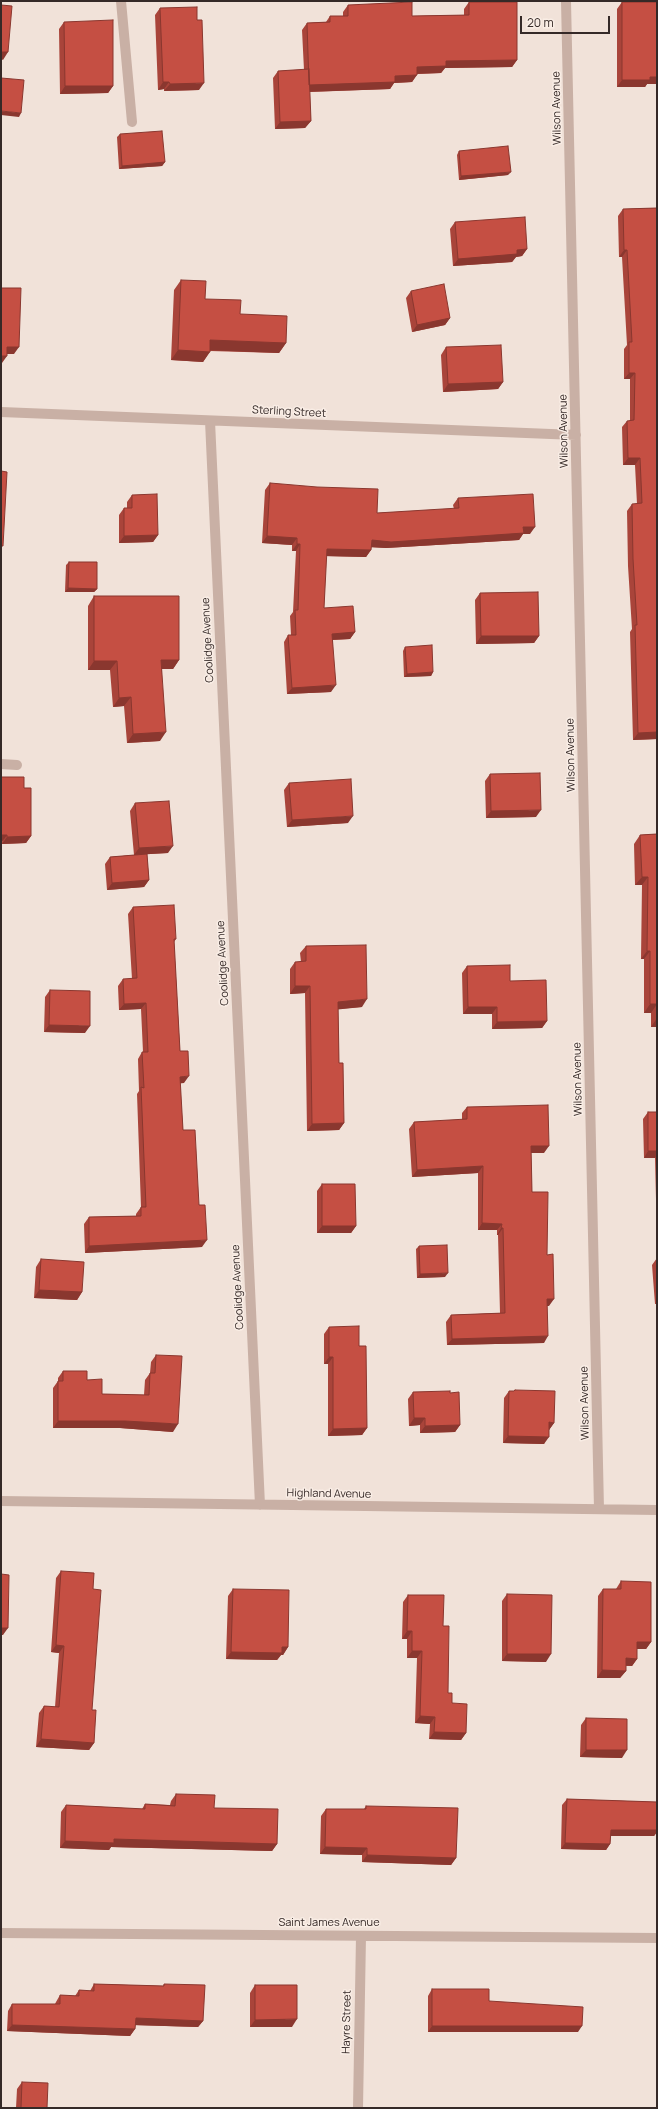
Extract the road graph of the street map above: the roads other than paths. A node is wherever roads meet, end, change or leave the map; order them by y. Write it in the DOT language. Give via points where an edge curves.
graph roads {
  1 [pos="121,1"];
  2 [pos="566,1"];
  3 [pos="132,122"];
  4 [pos="1,412"];
  5 [pos="210,421"];
  6 [pos="576,435"];
  7 [pos="1,764"];
  8 [pos="17,765"];
  9 [pos="1,1501"];
  10 [pos="260,1505"];
  11 [pos="599,1509"];
  12 [pos="657,1510"];
  13 [pos="1,1933"];
  14 [pos="361,1936"];
  15 [pos="657,1938"];
  16 [pos="358,2108"];
  1 -- 3 [label="street"];
  2 -- 6 [label="street, Wilson Avenue"];
  4 -- 5 [label="street, Sterling Street"];
  5 -- 6 [label="street, Sterling Street"];
  5 -- 10 [label="street, Coolidge Avenue"];
  6 -- 11 [label="street, Wilson Avenue"];
  7 -- 8 [label="street"];
  9 -- 10 [label="street, Highland Avenue"];
  10 -- 11 [label="street, Highland Avenue"];
  11 -- 12 [label="street, Highland Avenue"];
  13 -- 14 [label="street, Saint James Avenue"];
  14 -- 15 [label="street, Saint James Avenue"];
  14 -- 16 [label="street, Hayre Street"];
}
